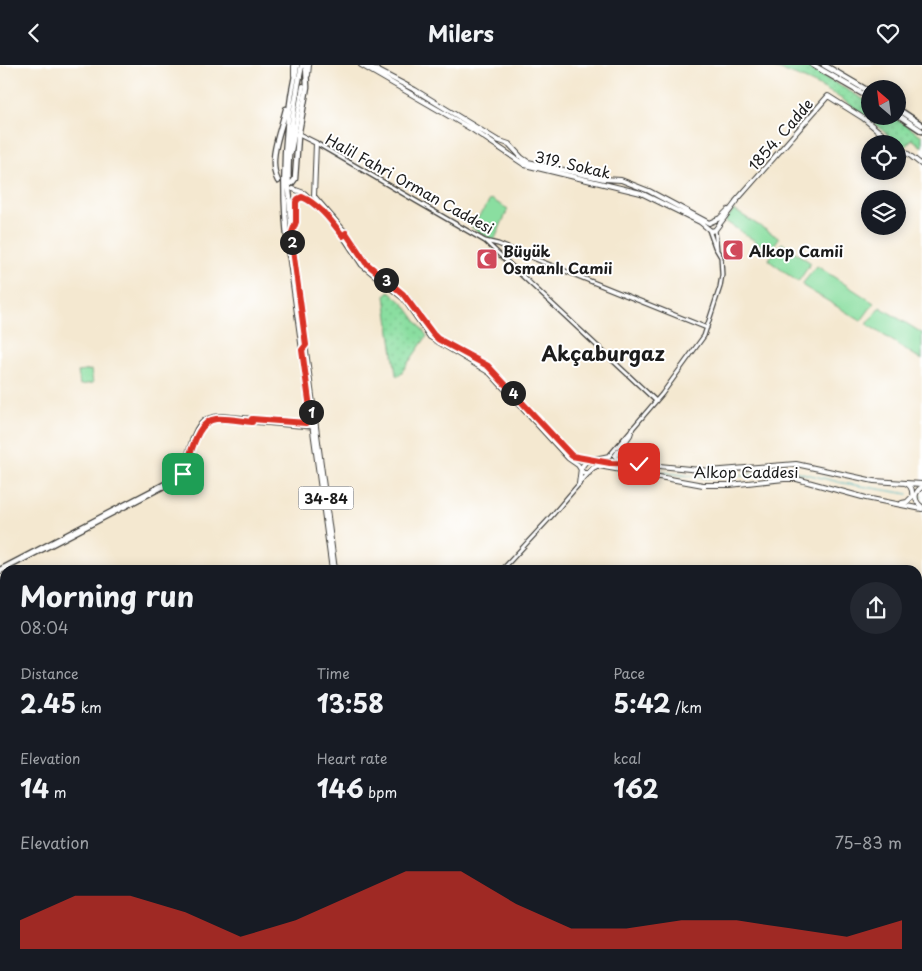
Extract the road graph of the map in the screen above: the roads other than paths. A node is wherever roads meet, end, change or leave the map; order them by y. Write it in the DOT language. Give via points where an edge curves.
graph roads {
  1 [pos="296,65"];
  2 [pos="302,65"];
  3 [pos="308,65"];
  4 [pos="357,65"];
  5 [pos="361,65"];
  6 [pos="813,65"];
  7 [pos="824,65"];
  8 [pos="368,67"];
  9 [pos="305,84"];
  10 [pos="861,87"];
  11 [pos="861,93"];
  12 [pos="291,96"];
  13 [pos="906,114"];
  14 [pos="906,120"];
  15 [pos="922,125"];
  16 [pos="922,131"];
  17 [pos="298,133"];
  18 [pos="883,135"];
  19 [pos="316,143"];
  20 [pos="505,143"];
  21 [pos="511,146"];
  22 [pos="504,151"];
  23 [pos="906,152"];
  24 [pos="289,157"];
  25 [pos="922,165"];
  26 [pos="615,179"];
  27 [pos="621,180"];
  28 [pos="278,181"];
  29 [pos="290,183"];
  30 [pos="616,186"];
  31 [pos="293,189"];
  32 [pos="289,197"];
  33 [pos="737,201"];
  34 [pos="325,214"];
  35 [pos="296,217"];
  36 [pos="711,223"];
  37 [pos="708,229"];
  38 [pos="715,229"];
  39 [pos="344,234"];
  40 [pos="291,235"];
  41 [pos="485,241"];
  42 [pos="717,249"];
  43 [pos="290,255"];
  44 [pos="707,328"];
  45 [pos="304,347"];
  46 [pos="656,401"];
  47 [pos="311,415"];
  48 [pos="252,420"];
  49 [pos="306,423"];
  50 [pos="314,426"];
  51 [pos="632,429"];
  52 [pos="609,456"];
  53 [pos="590,460"];
  54 [pos="604,462"];
  55 [pos="620,463"];
  56 [pos="599,466"];
  57 [pos="593,468"];
  58 [pos="581,469"];
  59 [pos="589,473"];
  60 [pos="176,479"];
  61 [pos="901,482"];
  62 [pos="579,484"];
  63 [pos="922,485"];
  64 [pos="889,503"];
  65 [pos="922,508"];
  66 [pos="8,565"];
  67 [pos="15,565"];
  68 [pos="333,565"];
  69 [pos="333,565"];
  70 [pos="507,565"];
  1 -- 12 [label="highway, 34-84"];
  2 -- 24 [label="highway, 34-84"];
  3 -- 9 [label="highway"];
  4 -- 8 [label="main road"];
  5 -- 8 [label="main road, 319. Sokak"];
  6 -- 11 [label="highway"];
  7 -- 10 [label="highway"];
  8 -- 20 [label="main road, 319. Sokak" via="415,90"];
  8 -- 22 [label="main road, 319. Sokak"];
  9 -- 17 [label="highway"];
  9 -- 24 [label="main road"];
  12 -- 28 [label="highway" via="275,153 274,171"];
  12 -- 43 [label="highway, 34-84" via="284,176"];
  13 -- 15 [label="highway"];
  14 -- 16 [label="highway"];
  17 -- 19 [label="main road, Halil Fahri Orman Caddesi"];
  17 -- 29 [label="highway" via="295,179"];
  18 -- 33 [label="main road, 1854. Cadde" via="828,96"];
  19 -- 39 [label="main road" via="314,196"];
  19 -- 41 [label="main road, Halil Fahri Orman Caddesi"];
  20 -- 21 [label="main road, 319. Sokak"];
  20 -- 22 [label="main road" via="502,146"];
  21 -- 22 [label="main road" via="511,150"];
  21 -- 26 [label="main road, 319. Sokak" via="528,162"];
  22 -- 30 [label="main road, 319. Sokak" via="525,165"];
  23 -- 25 [label="main road"];
  24 -- 29 [label="highway, 34-84"];
  26 -- 27 [label="main road, 319. Sokak"];
  26 -- 30 [label="main road"];
  27 -- 30 [label="main road"];
  27 -- 36 [label="main road, 319. Sokak"];
  29 -- 32 [label="highway, 34-84"];
  30 -- 37 [label="main road, 319. Sokak" via="662,202"];
  31 -- 34 [label="main road" via="307,195"];
  32 -- 35 [label="highway"];
  32 -- 40 [label="main road, 34-84"];
  33 -- 36 [label="main road, 1854. Cadde"];
  33 -- 38 [label="main road"];
  34 -- 35 [label="main road" via="300,197 296,202"];
  34 -- 39 [label="main road"];
  35 -- 40 [label="main road"];
  36 -- 37 [label="main road"];
  36 -- 38 [label="main road" via="716,225"];
  37 -- 38 [label="main road"];
  37 -- 42 [label="main road"];
  38 -- 42 [label="main road"];
  39 -- 53 [label="main road, Alkop Caddesi" via="366,263 403,294 438,339 488,366 565,450 576,458"];
  39 -- 58 [label="main road" via="362,265 404,299 430,337 490,373"];
  40 -- 45 [label="main road, 34-84"];
  41 -- 44 [label="main road, Halil Fahri Orman Caddesi"];
  41 -- 46 [label="main road"];
  42 -- 44 [label="main road" via="722,262 722,281"];
  43 -- 45 [label="main road, 34-84"];
  44 -- 46 [label="main road" via="693,353"];
  45 -- 47 [label="main road, 34-84"];
  45 -- 50 [label="main road, 34-84"];
  46 -- 51 [label="main road"];
  47 -- 49 [label="main road"];
  47 -- 50 [label="main road, 34-84"];
  48 -- 49 [label="main road"];
  48 -- 50 [label="main road"];
  48 -- 60 [label="main road" via="218,419 204,424 185,469"];
  49 -- 50 [label="main road"];
  50 -- 68 [label="main road, 34-84"];
  50 -- 69 [label="main road, 34-84"];
  51 -- 52 [label="main road"];
  51 -- 55 [label="main road" via="615,456"];
  52 -- 53 [label="main road"];
  52 -- 54 [label="main road"];
  53 -- 54 [label="main road, Alkop Caddesi"];
  53 -- 57 [label="main road"];
  53 -- 58 [label="main road"];
  54 -- 55 [label="main road, Alkop Caddesi"];
  54 -- 56 [label="main road"];
  55 -- 61 [label="main road, Alkop Caddesi" via="723,471 796,464 874,481"];
  56 -- 57 [label="main road"];
  56 -- 64 [label="main road, Alkop Caddesi" via="703,485 796,479"];
  57 -- 59 [label="main road"];
  58 -- 59 [label="main road" via="584,474"];
  58 -- 62 [label="main road"];
  59 -- 62 [label="main road"];
  60 -- 66 [label="main road"];
  60 -- 67 [label="main road"];
  61 -- 63 [label="main road, Alkop Caddesi"];
  61 -- 64 [label="main road" via="912,489 911,499 904,503"];
  62 -- 70 [label="main road"];
  63 -- 65 [label="main road" via="915,496"];
  64 -- 65 [label="main road, Alkop Caddesi"];
}
